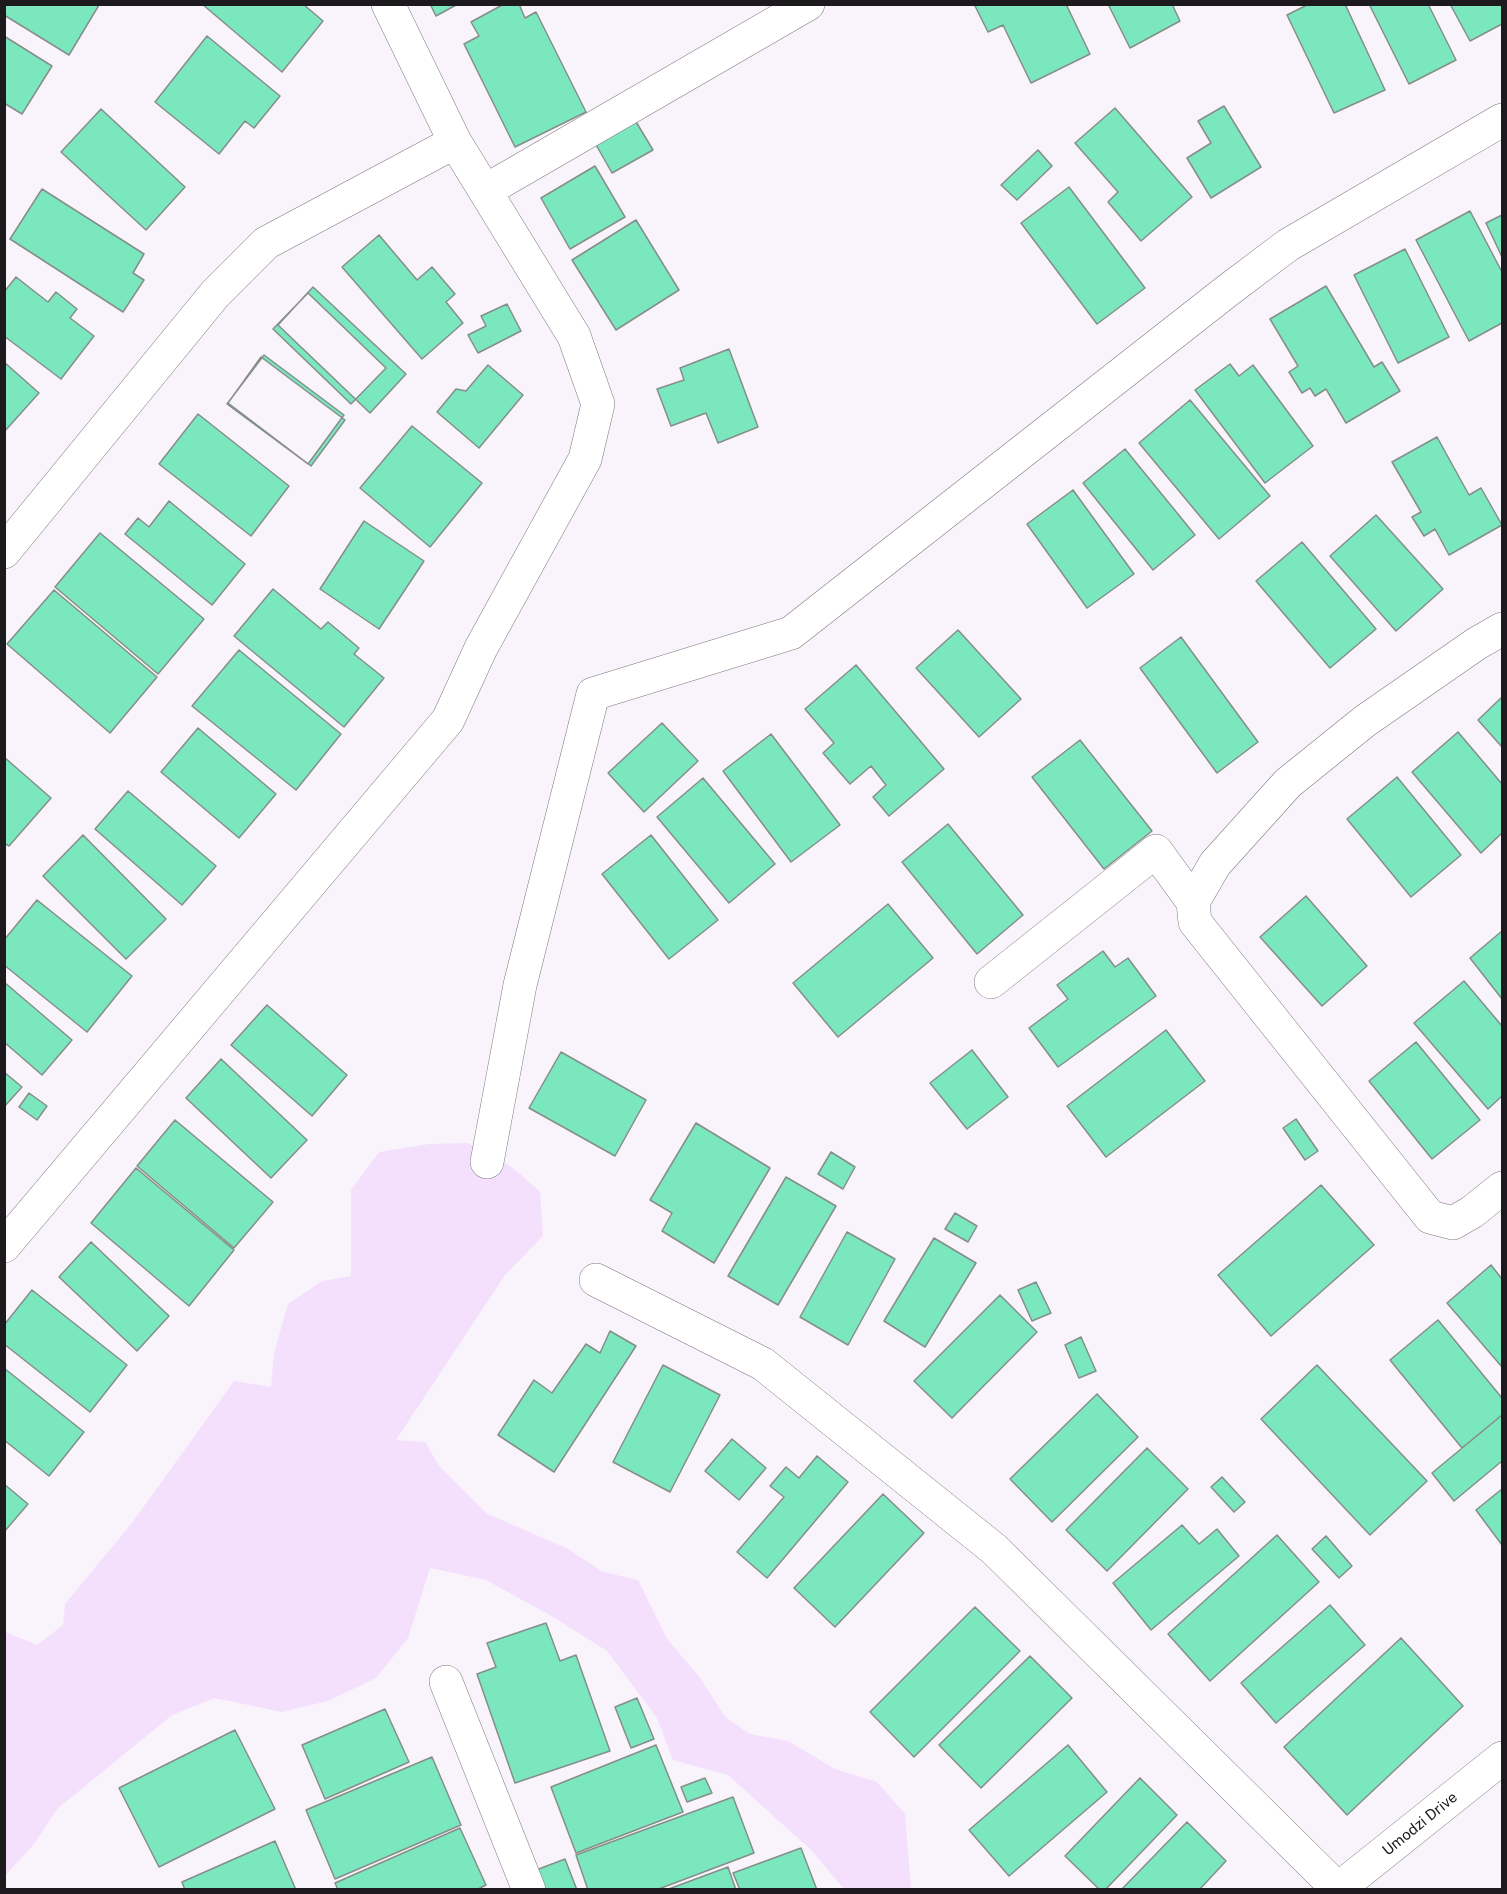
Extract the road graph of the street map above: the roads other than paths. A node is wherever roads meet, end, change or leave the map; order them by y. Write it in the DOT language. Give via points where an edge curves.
graph roads {
  1 [pos="388,4"];
  2 [pos="808,4"];
  3 [pos="1503,120"];
  4 [pos="455,142"];
  5 [pos="485,191"];
  6 [pos="4,552"];
  7 [pos="1503,629"];
  8 [pos="1192,902"];
  9 [pos="991,982"];
  10 [pos="487,1162"];
  11 [pos="1503,1188"];
  12 [pos="4,1246"];
  13 [pos="596,1280"];
  14 [pos="446,1682"];
  15 [pos="1503,1758"];
  16 [pos="1337,1889"];
  17 [pos="529,1890"];
  1 -- 4 [label="street"];
  2 -- 5 [label="street"];
  3 -- 10 [label="street" via="1288,245 791,633 593,694 520,986"];
  4 -- 5 [label="street"];
  4 -- 6 [label="street" via="266,243 215,294"];
  5 -- 12 [label="street" via="574,336 598,404 585,459 481,648 448,720"];
  7 -- 8 [label="street" via="1365,721 1288,783 1215,864"];
  8 -- 9 [label="street" via="1156,851"];
  8 -- 11 [label="street" via="1195,922 1430,1217 1453,1223"];
  13 -- 16 [label="street" via="763,1364 994,1549"];
  14 -- 17 [label="street"];
  15 -- 16 [label="street, Umodzi Drive"];
}
